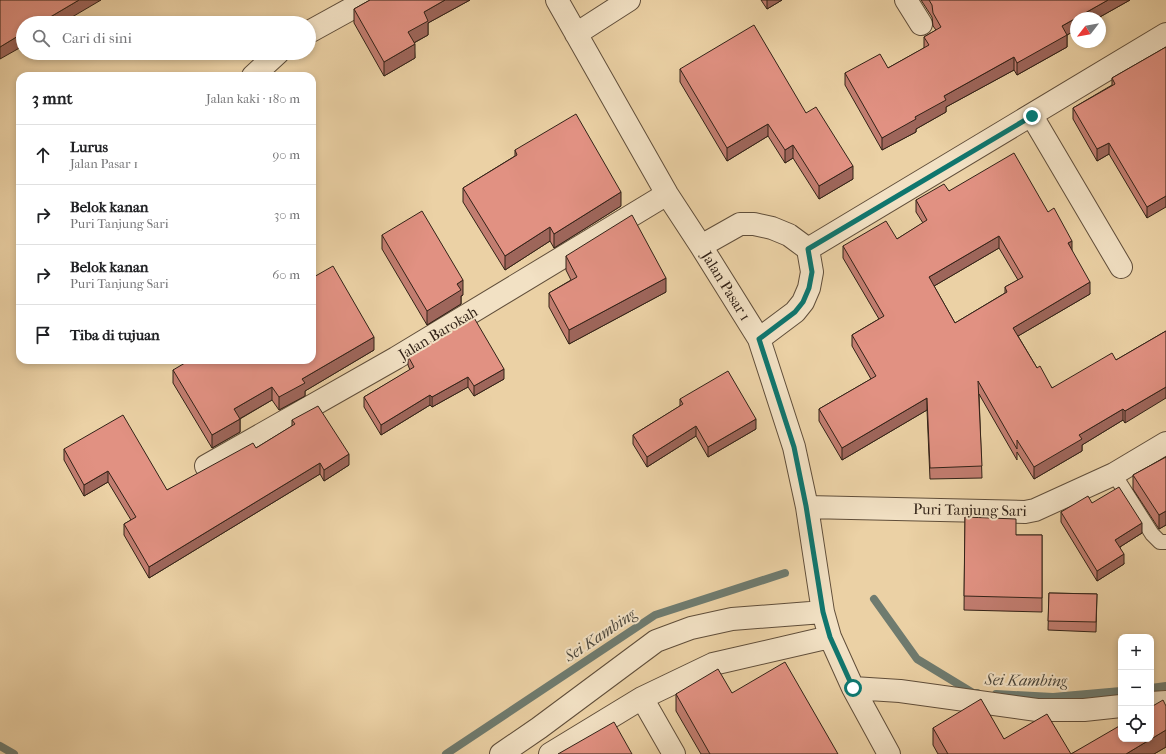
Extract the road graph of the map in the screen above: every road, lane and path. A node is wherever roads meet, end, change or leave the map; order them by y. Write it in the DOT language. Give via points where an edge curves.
graph roads {
  1 [pos="366,0"];
  2 [pos="557,0"];
  3 [pos="629,0"];
  4 [pos="906,0"];
  5 [pos="921,24"];
  6 [pos="316,28"];
  7 [pos="576,34"];
  8 [pos="1166,34"];
  9 [pos="270,60"];
  10 [pos="257,72"];
  11 [pos="1032,116"];
  12 [pos="667,194"];
  13 [pos="701,246"];
  14 [pos="808,249"];
  15 [pos="1121,267"];
  16 [pos="759,339"];
  17 [pos="1166,443"];
  18 [pos="206,466"];
  19 [pos="1114,474"];
  20 [pos="806,506"];
  21 [pos="1166,542"];
  22 [pos="822,605"];
  23 [pos="830,637"];
  24 [pos="853,688"];
  25 [pos="642,698"];
  26 [pos="1166,702"];
  27 [pos="1154,703"];
  28 [pos="1118,706"];
  29 [pos="501,754"];
  30 [pos="550,754"];
  31 [pos="674,754"];
  32 [pos="889,754"];
  1 -- 6 [label="street"];
  2 -- 7 [label="street, Jalan Pasar 1"];
  3 -- 7 [label="street"];
  4 -- 5 [label="street"];
  7 -- 12 [label="street, Jalan Pasar 1"];
  8 -- 11 [label="street"];
  9 -- 10 [label="street"];
  11 -- 14 [label="street"];
  11 -- 15 [label="street"];
  12 -- 13 [label="street, Jalan Pasar 1"];
  12 -- 18 [label="street, Jalan Barokah" via="396,358"];
  13 -- 14 [label="street" via="740,224 754,224 789,235"];
  13 -- 16 [label="street, Jalan Pasar 1"];
  14 -- 16 [label="street" via="812,272 803,302 795,312"];
  16 -- 20 [label="street, Jalan Pasar 1" via="794,447"];
  17 -- 19 [label="street, Puri Tanjung Sari"];
  19 -- 20 [label="street, Puri Tanjung Sari" via="1025,512"];
  19 -- 21 [label="lane" via="1152,534 1160,542"];
  20 -- 22 [label="street, Jalan Pasar 1"];
  22 -- 23 [label="street, Jalan Pasar 1"];
  22 -- 29 [label="street" via="732,619 691,628 656,641"];
  23 -- 24 [label="street, Jalan Pasar 1"];
  23 -- 25 [label="street" via="713,664"];
  24 -- 28 [label="street" via="900,691 1037,710 1084,710"];
  24 -- 32 [label="street, Jalan Pasar 1"];
  25 -- 30 [label="street"];
  25 -- 31 [label="street"];
  26 -- 27 [label="street"];
}
